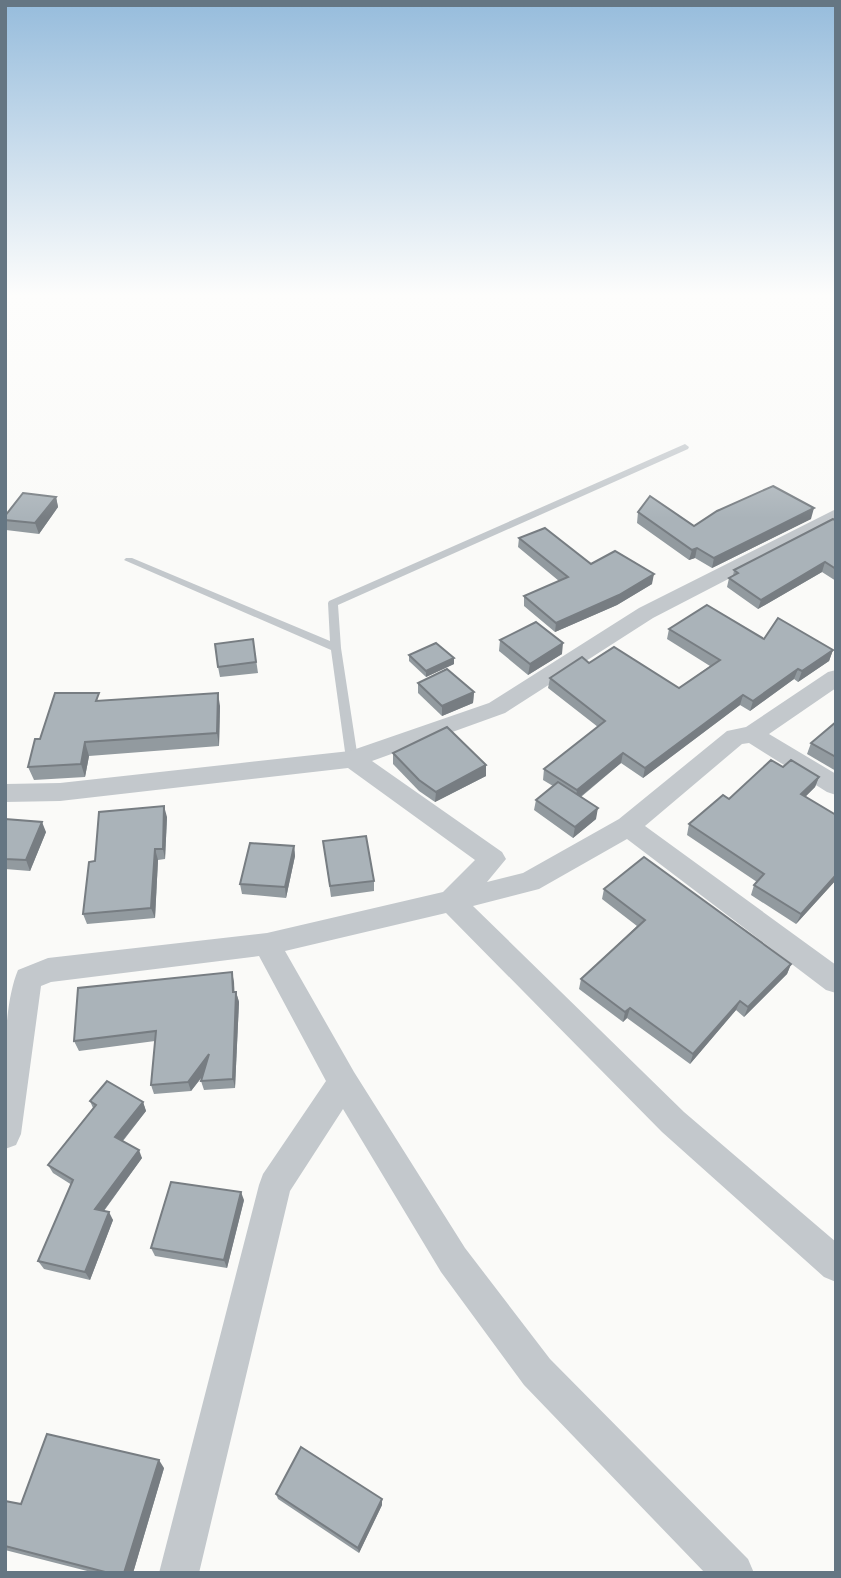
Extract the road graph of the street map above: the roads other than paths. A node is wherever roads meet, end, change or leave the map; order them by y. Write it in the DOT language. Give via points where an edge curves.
graph roads {
  1 [pos="685,447"];
  2 [pos="836,515"];
  3 [pos="129,560"];
  4 [pos="336,648"];
  5 [pos="836,677"];
  6 [pos="752,734"];
  7 [pos="352,759"];
  8 [pos="836,786"];
  9 [pos="5,793"];
  10 [pos="628,826"];
  11 [pos="452,901"];
  12 [pos="267,944"];
  13 [pos="17,976"];
  14 [pos="836,981"];
  15 [pos="343,1082"];
  16 [pos="5,1134"];
  17 [pos="836,1265"];
  18 [pos="179,1573"];
  19 [pos="734,1573"];
  1 -- 4 [label="lane" via="333,603"];
  2 -- 7 [label="street" via="646,613 497,708"];
  3 -- 4 [label="lane"];
  4 -- 7 [label="lane"];
  5 -- 6 [label="street"];
  6 -- 8 [label="street"];
  6 -- 10 [label="street" via="735,737"];
  7 -- 9 [label="street" via="60,792"];
  7 -- 11 [label="street" via="494,859"];
  10 -- 11 [label="street" via="530,882"];
  10 -- 14 [label="street"];
  11 -- 12 [label="street"];
  11 -- 17 [label="street" via="673,1122"];
  12 -- 13 [label="street"];
  12 -- 15 [label="street"];
  13 -- 16 [label="street"];
  15 -- 18 [label="street" via="275,1185"];
  15 -- 19 [label="street" via="453,1260 537,1372"];
}
